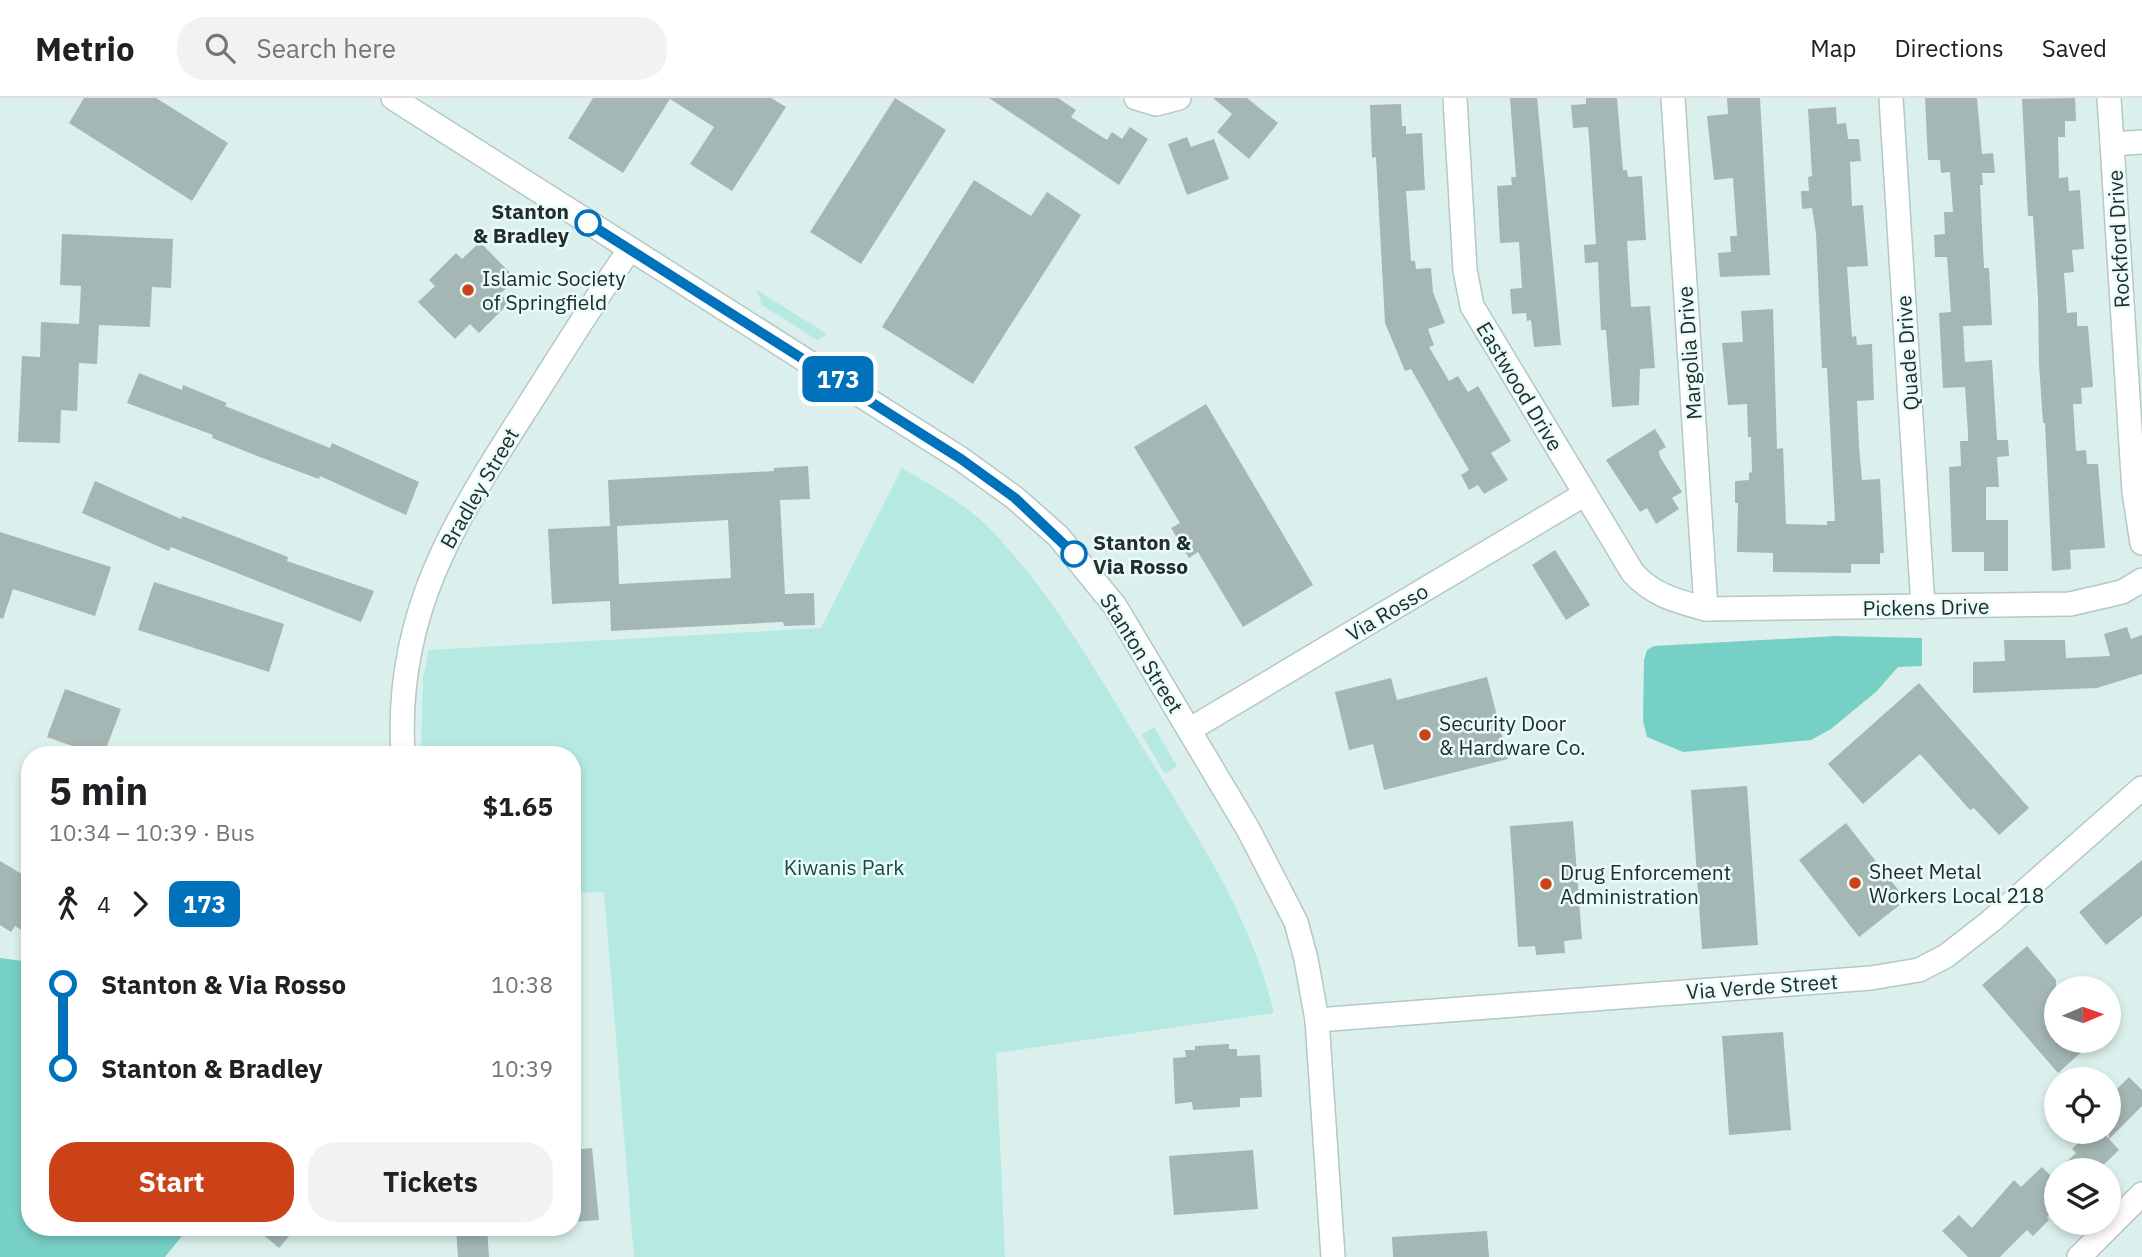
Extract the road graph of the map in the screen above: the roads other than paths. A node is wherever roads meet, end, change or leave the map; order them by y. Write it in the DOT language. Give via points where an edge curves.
graph roads {
  1 [pos="393,98"];
  2 [pos="1136,98"];
  3 [pos="1179,98"];
  4 [pos="1455,98"];
  5 [pos="1673,98"];
  6 [pos="1891,98"];
  7 [pos="2109,98"];
  8 [pos="2142,142"];
  9 [pos="2112,145"];
  10 [pos="629,249"];
  11 [pos="1585,494"];
  12 [pos="2142,543"];
  13 [pos="2142,580"];
  14 [pos="1923,607"];
  15 [pos="1706,609"];
  16 [pos="1189,730"];
  17 [pos="403,746"];
  18 [pos="2142,788"];
  19 [pos="1317,1020"];
  20 [pos="2142,1194"];
  21 [pos="1333,1257"];
  22 [pos="2079,1257"];
  1 -- 10 [label="street, Stanton Street"];
  2 -- 3 [label="street" via="1156,104"];
  4 -- 11 [label="street, Eastwood Drive" via="1465,270 1472,306"];
  5 -- 15 [label="street, Margolia Drive"];
  6 -- 14 [label="street, Quade Drive"];
  7 -- 9 [label="street, Rockford Drive"];
  8 -- 9 [label="street"];
  9 -- 12 [label="street, Rockford Drive" via="2134,492"];
  10 -- 16 [label="street, Stanton Street" via="1015,498 1058,536 1101,588"];
  10 -- 17 [label="street, Bradley Street" via="449,535 419,609 405,674"];
  11 -- 15 [label="street, Eastwood Drive" via="1643,583 1665,598"];
  11 -- 16 [label="street, Via Rosso"];
  13 -- 14 [label="street, Pickens Drive" via="2122,592 2070,604"];
  14 -- 15 [label="street, Pickens Drive"];
  16 -- 19 [label="street, Stanton Street" via="1272,871 1296,922"];
  18 -- 19 [label="street, Via Verde Street" via="1981,930 1919,970 1871,978"];
  19 -- 21 [label="street, Stanton Street"];
  20 -- 22 [label="street"];
}
